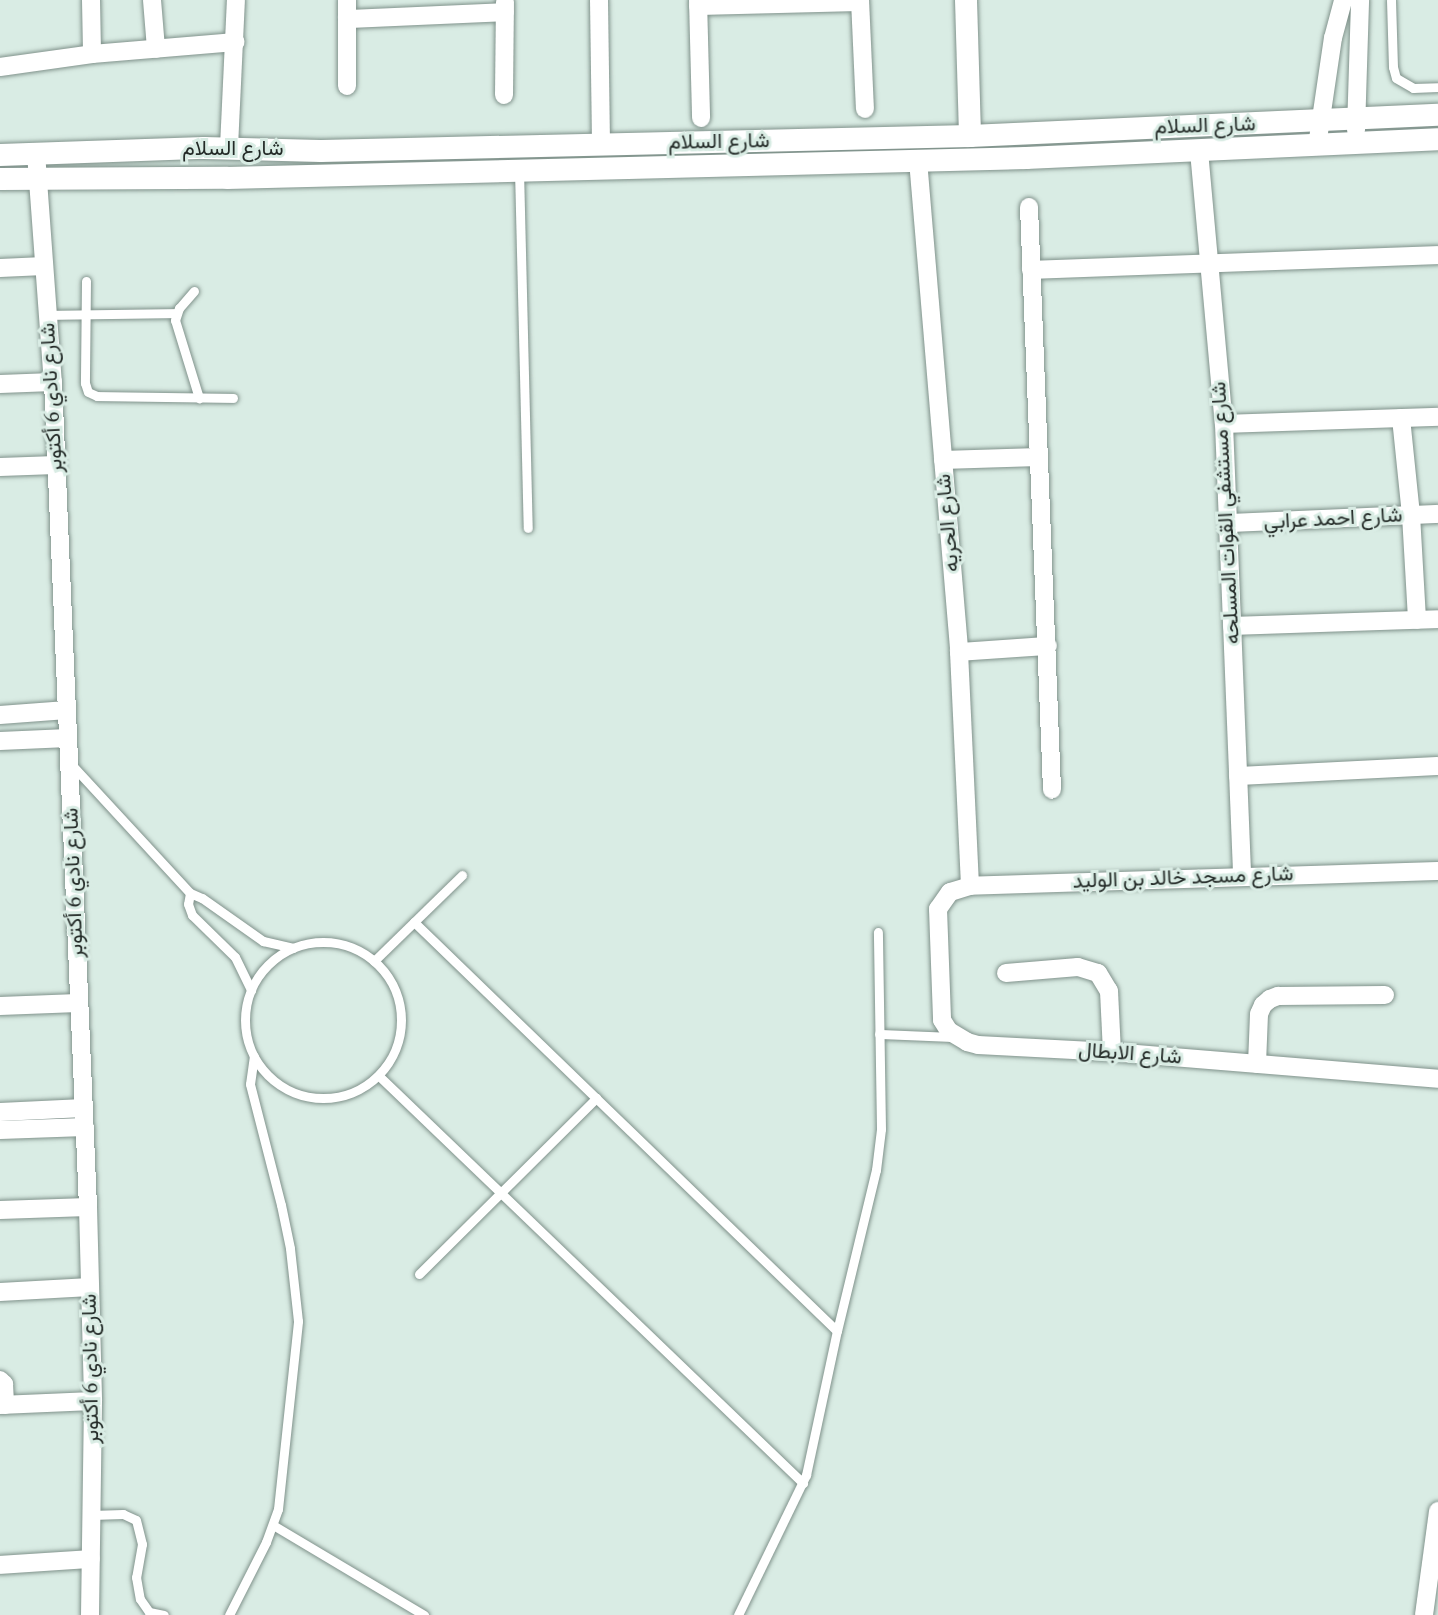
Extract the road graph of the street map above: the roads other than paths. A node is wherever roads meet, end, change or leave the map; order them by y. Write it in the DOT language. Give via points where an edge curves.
graph roads {
  1 [pos="91,0"];
  2 [pos="152,0"];
  3 [pos="236,0"];
  4 [pos="347,0"];
  5 [pos="599,0"];
  6 [pos="966,0"];
  7 [pos="1343,0"];
  8 [pos="1360,0"];
  9 [pos="1391,0"];
  10 [pos="860,1"];
  11 [pos="698,3"];
  12 [pos="505,6"];
  13 [pos="347,19"];
  14 [pos="236,42"];
  15 [pos="156,49"];
  16 [pos="92,54"];
  17 [pos="0,67"];
  18 [pos="347,86"];
  19 [pos="1438,87"];
  20 [pos="504,95"];
  21 [pos="865,109"];
  22 [pos="1438,115"];
  23 [pos="701,118"];
  24 [pos="1356,119"];
  25 [pos="1319,121"];
  26 [pos="970,136"];
  27 [pos="1438,140"];
  28 [pos="1355,144"];
  29 [pos="601,145"];
  30 [pos="1317,146"];
  31 [pos="229,147"];
  32 [pos="1199,150"];
  33 [pos="321,151"];
  34 [pos="36,153"];
  35 [pos="0,154"];
  36 [pos="918,160"];
  37 [pos="519,170"];
  38 [pos="321,175"];
  39 [pos="38,178"];
  40 [pos="0,179"];
  41 [pos="1029,207"];
  42 [pos="1438,255"];
  43 [pos="1210,263"];
  44 [pos="44,266"];
  45 [pos="0,268"];
  46 [pos="1031,270"];
  47 [pos="86,281"];
  48 [pos="194,291"];
  49 [pos="177,313"];
  50 [pos="85,314"];
  51 [pos="47,315"];
  52 [pos="53,382"];
  53 [pos="0,384"];
  54 [pos="199,398"];
  55 [pos="233,398"];
  56 [pos="1438,417"];
  57 [pos="1401,418"];
  58 [pos="1224,424"];
  59 [pos="1038,456"];
  60 [pos="943,460"];
  61 [pos="56,465"];
  62 [pos="0,467"];
  63 [pos="1438,514"];
  64 [pos="1411,515"];
  65 [pos="1228,523"];
  66 [pos="528,528"];
  67 [pos="1438,619"];
  68 [pos="1417,620"];
  69 [pos="1232,626"];
  70 [pos="1048,646"];
  71 [pos="958,652"];
  72 [pos="67,710"];
  73 [pos="0,715"];
  74 [pos="68,738"];
  75 [pos="0,741"];
  76 [pos="69,762"];
  77 [pos="1438,766"];
  78 [pos="1238,776"];
  79 [pos="1052,790"];
  80 [pos="1438,871"];
  81 [pos="462,875"];
  82 [pos="1242,876"];
  83 [pos="970,886"];
  84 [pos="190,893"];
  85 [pos="414,922"];
  86 [pos="878,932"];
  87 [pos="293,948"];
  88 [pos="375,961"];
  89 [pos="1006,972"];
  90 [pos="251,990"];
  91 [pos="1385,995"];
  92 [pos="78,1003"];
  93 [pos="0,1006"];
  94 [pos="879,1034"];
  95 [pos="957,1037"];
  96 [pos="1112,1052"];
  97 [pos="254,1056"];
  98 [pos="1257,1064"];
  99 [pos="379,1076"];
  100 [pos="1438,1079"];
  101 [pos="596,1098"];
  102 [pos="0,1112"];
  103 [pos="84,1117"];
  104 [pos="0,1130"];
  105 [pos="501,1193"];
  106 [pos="88,1207"];
  107 [pos="0,1210"];
  108 [pos="419,1274"];
  109 [pos="90,1287"];
  110 [pos="0,1292"];
  111 [pos="837,1331"];
  112 [pos="0,1380"];
  113 [pos="93,1401"];
  114 [pos="3,1405"];
  115 [pos="803,1483"];
  116 [pos="1438,1511"];
  117 [pos="92,1515"];
  118 [pos="273,1525"];
  119 [pos="91,1559"];
  120 [pos="0,1565"];
  121 [pos="1433,1588"];
  122 [pos="147,1614"];
  123 [pos="90,1615"];
  124 [pos="164,1615"];
  125 [pos="229,1615"];
  126 [pos="424,1615"];
  127 [pos="738,1615"];
  128 [pos="1424,1615"];
  1 -- 16 [label="street"];
  2 -- 15 [label="street"];
  3 -- 14 [label="street"];
  4 -- 13 [label="street"];
  5 -- 29 [label="street"];
  6 -- 26 [label="street"];
  7 -- 25 [label="street"];
  8 -- 24 [label="street"];
  9 -- 19 [label="lane" via="1396,78 1413,88"];
  10 -- 11 [label="street"];
  10 -- 21 [label="street"];
  11 -- 23 [label="street"];
  12 -- 13 [label="street"];
  12 -- 20 [label="street"];
  13 -- 18 [label="street"];
  14 -- 15 [label="street"];
  14 -- 31 [label="street"];
  15 -- 16 [label="street"];
  16 -- 17 [label="street"];
  22 -- 24 [label="street, شارع السلام"];
  24 -- 25 [label="street, شارع السلام"];
  24 -- 28 [label="street"];
  25 -- 26 [label="street, شارع السلام"];
  25 -- 30 [label="street"];
  26 -- 29 [label="street, شارع السلام"];
  27 -- 28 [label="street, شارع السلام"];
  28 -- 30 [label="street, شارع السلام"];
  29 -- 33 [label="street, شارع السلام"];
  30 -- 32 [label="street, شارع السلام"];
  31 -- 33 [label="street, شارع السلام"];
  31 -- 34 [label="street, شارع السلام"];
  32 -- 36 [label="street, شارع السلام"];
  32 -- 43 [label="street, شارع مستشفي القوات المسلحه"];
  33 -- 38 [label="street"];
  34 -- 35 [label="street, شارع السلام"];
  34 -- 39 [label="street, شارع نادي 6 أكتوبر"];
  36 -- 37 [label="street, شارع السلام"];
  36 -- 60 [label="street, شارع الحريه"];
  37 -- 38 [label="street, شارع السلام"];
  37 -- 66 [label="lane"];
  38 -- 39 [label="street, شارع السلام"];
  39 -- 40 [label="street, شارع السلام"];
  39 -- 44 [label="street, شارع نادي 6 أكتوبر"];
  41 -- 46 [label="street"];
  42 -- 43 [label="street"];
  43 -- 46 [label="street"];
  43 -- 58 [label="street, شارع مستشفي القوات المسلحه"];
  44 -- 45 [label="street"];
  44 -- 51 [label="street, شارع نادي 6 أكتوبر"];
  46 -- 59 [label="street"];
  47 -- 50 [label="lane"];
  48 -- 49 [label="lane"];
  49 -- 50 [label="lane"];
  49 -- 54 [label="lane" via="176,328"];
  50 -- 51 [label="lane"];
  50 -- 54 [label="lane" via="88,392 97,396"];
  51 -- 52 [label="street, شارع نادي 6 أكتوبر"];
  52 -- 53 [label="street"];
  52 -- 61 [label="street, شارع نادي 6 أكتوبر"];
  54 -- 55 [label="lane"];
  56 -- 57 [label="street"];
  57 -- 58 [label="street"];
  57 -- 64 [label="street"];
  58 -- 65 [label="street, شارع مستشفي القوات المسلحه"];
  59 -- 60 [label="street"];
  59 -- 70 [label="street"];
  60 -- 71 [label="street, شارع الحريه"];
  61 -- 62 [label="street"];
  61 -- 72 [label="street, شارع نادي 6 أكتوبر"];
  63 -- 64 [label="street, شارع احمد عرابي"];
  64 -- 65 [label="street, شارع احمد عرابي"];
  64 -- 68 [label="street"];
  65 -- 69 [label="street, شارع مستشفي القوات المسلحه"];
  67 -- 68 [label="street"];
  68 -- 69 [label="street"];
  69 -- 78 [label="street, شارع مستشفي القوات المسلحه"];
  70 -- 71 [label="street"];
  70 -- 79 [label="street"];
  71 -- 83 [label="street, شارع الحريه"];
  72 -- 73 [label="street"];
  72 -- 74 [label="street, شارع نادي 6 أكتوبر"];
  74 -- 75 [label="street"];
  74 -- 76 [label="street, شارع نادي 6 أكتوبر"];
  76 -- 84 [label="lane"];
  76 -- 92 [label="street, شارع نادي 6 أكتوبر"];
  77 -- 78 [label="street"];
  78 -- 82 [label="street, شارع مستشفي القوات المسلحه"];
  80 -- 82 [label="street, شارع مسجد خالد بن الوليد"];
  81 -- 85 [label="lane"];
  82 -- 83 [label="street, شارع مسجد خالد بن الوليد"];
  83 -- 95 [label="street, شارع مسجد خالد بن الوليد" via="950,892 938,909 942,1020"];
  84 -- 87 [label="lane" via="263,941"];
  84 -- 90 [label="lane" via="192,915 235,957"];
  85 -- 88 [label="lane"];
  85 -- 101 [label="lane"];
  86 -- 94 [label="lane"];
  87 -- 88 [label="lane" via="336,943"];
  87 -- 90 [label="lane" via="268,964"];
  88 -- 99 [label="lane" via="392,983 401,1011 400,1039"];
  89 -- 96 [label="street" via="1078,967 1098,973 1109,991"];
  90 -- 97 [label="lane" via="245,1030"];
  91 -- 98 [label="street" via="1270,999 1259,1014"];
  92 -- 93 [label="street"];
  92 -- 103 [label="street, شارع نادي 6 أكتوبر"];
  94 -- 95 [label="lane"];
  94 -- 111 [label="lane" via="879,1149"];
  95 -- 96 [label="street, شارع الابطال" via="978,1045"];
  96 -- 98 [label="street, شارع الابطال"];
  97 -- 99 [label="lane" via="278,1083 311,1098 340,1097"];
  97 -- 118 [label="lane" via="250,1084 281,1205 298,1321 281,1492"];
  98 -- 100 [label="street, شارع الابطال"];
  99 -- 105 [label="lane"];
  101 -- 105 [label="lane"];
  101 -- 111 [label="lane"];
  102 -- 103 [label="street"];
  103 -- 104 [label="street"];
  103 -- 106 [label="street, شارع نادي 6 أكتوبر"];
  105 -- 108 [label="lane"];
  105 -- 115 [label="lane"];
  106 -- 107 [label="street"];
  106 -- 109 [label="street, شارع نادي 6 أكتوبر"];
  109 -- 110 [label="street"];
  109 -- 113 [label="street, شارع نادي 6 أكتوبر"];
  111 -- 115 [label="lane"];
  112 -- 114 [label="street" via="4,1384"];
  113 -- 114 [label="street"];
  113 -- 117 [label="street, شارع نادي 6 أكتوبر"];
  115 -- 127 [label="lane"];
  116 -- 121 [label="street"];
  117 -- 119 [label="street, شارع نادي 6 أكتوبر"];
  117 -- 122 [label="lane" via="123,1514 136,1520 142,1544 137,1590"];
  118 -- 125 [label="lane"];
  118 -- 126 [label="lane"];
  119 -- 120 [label="street"];
  119 -- 123 [label="street, شارع نادي 6 أكتوبر"];
  121 -- 128 [label="street"];
  122 -- 124 [label="lane"];
}
